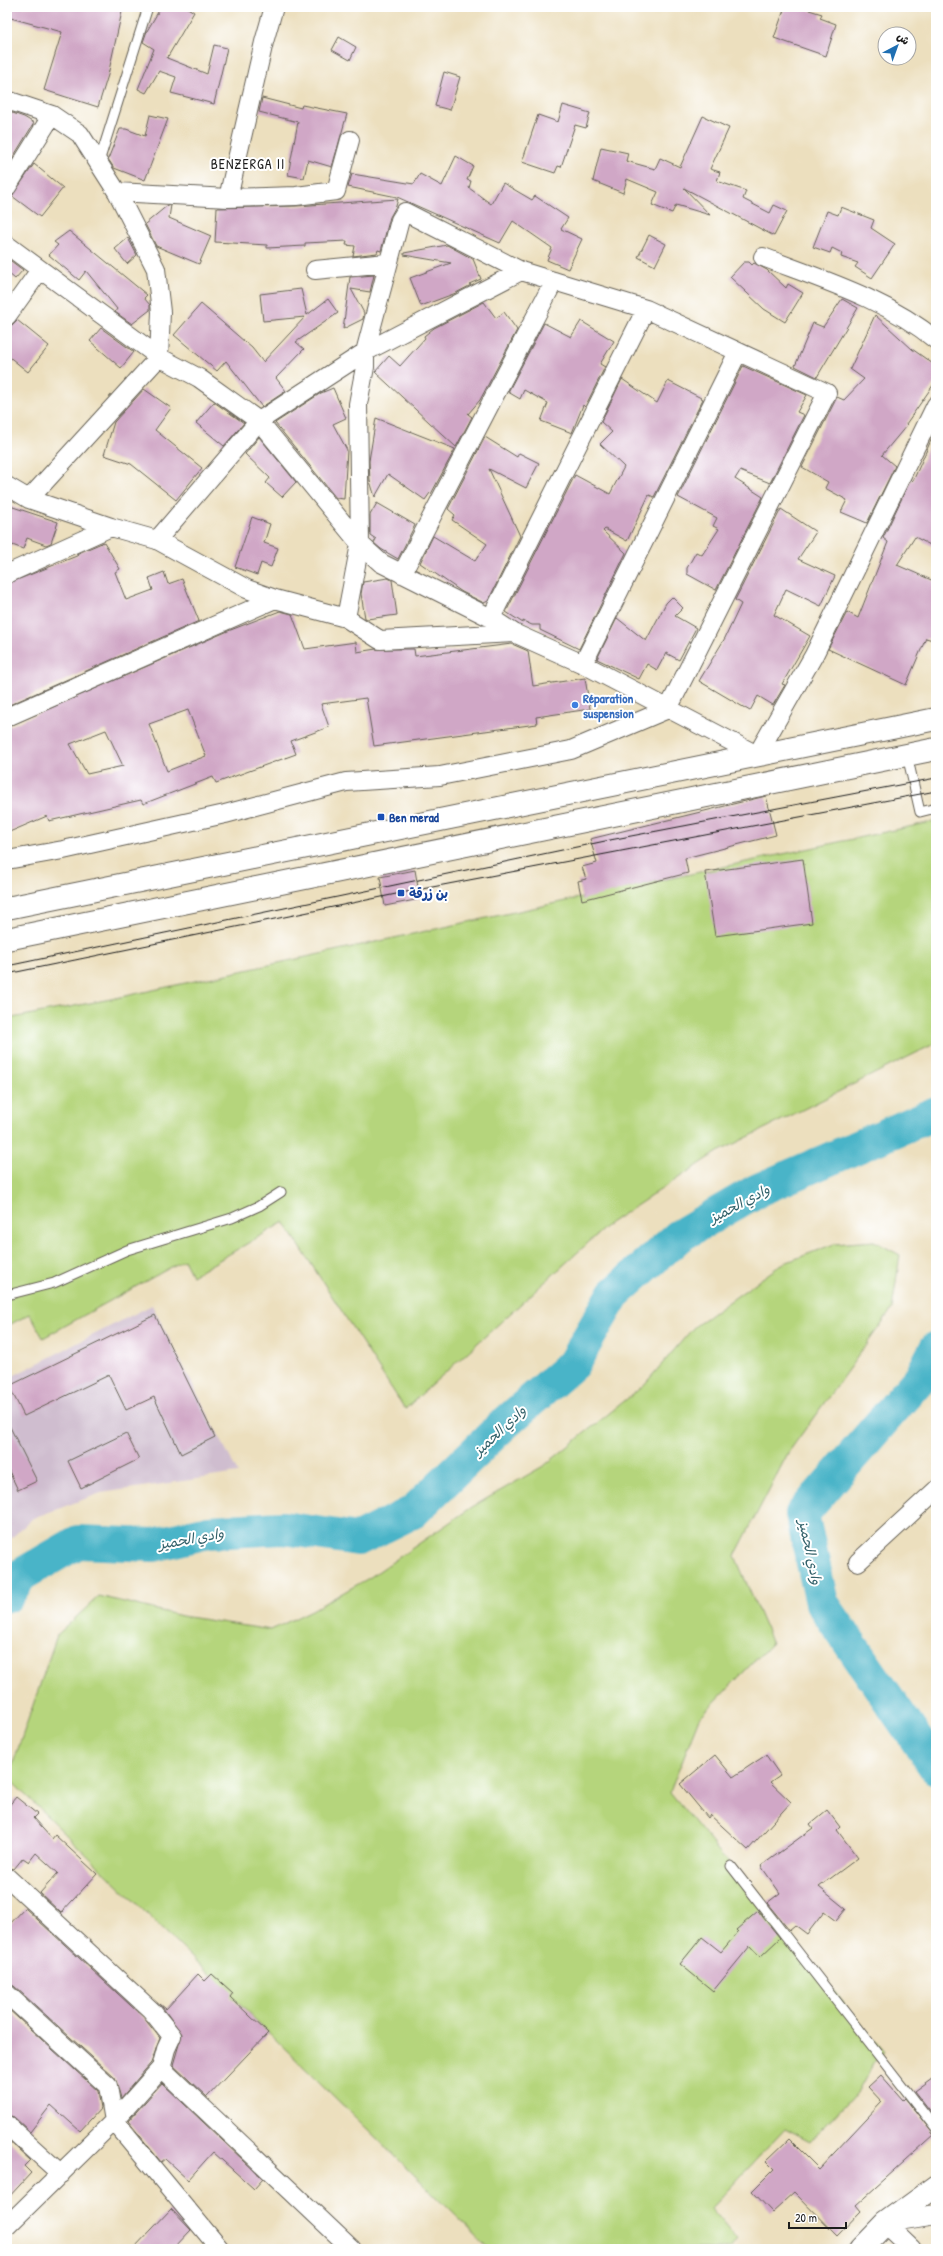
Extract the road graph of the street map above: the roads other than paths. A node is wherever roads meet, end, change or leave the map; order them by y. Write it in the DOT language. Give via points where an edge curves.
graph roads {
  1 [pos="148,7"];
  2 [pos="274,7"];
  3 [pos="7,100"];
  4 [pos="52,115"];
  5 [pos="350,140"];
  6 [pos="99,162"];
  7 [pos="7,187"];
  8 [pos="118,192"];
  9 [pos="228,198"];
  10 [pos="7,246"];
  11 [pos="763,257"];
  12 [pos="387,263"];
  13 [pos="40,270"];
  14 [pos="315,270"];
  15 [pos="521,271"];
  16 [pos="554,281"];
  17 [pos="646,309"];
  18 [pos="7,316"];
  19 [pos="936,340"];
  20 [pos="365,352"];
  21 [pos="738,352"];
  22 [pos="159,357"];
  23 [pos="936,405"];
  24 [pos="259,421"];
  25 [pos="7,486"];
  26 [pos="29,499"];
  27 [pos="111,527"];
  28 [pos="157,540"];
  29 [pos="360,544"];
  30 [pos="7,574"];
  31 [pos="402,574"];
  32 [pos="275,599"];
  33 [pos="346,618"];
  34 [pos="491,618"];
  35 [pos="514,632"];
  36 [pos="583,664"];
  37 [pos="668,709"];
  38 [pos="7,717"];
  39 [pos="936,719"];
  40 [pos="936,749"];
  41 [pos="757,755"];
  42 [pos="907,755"];
  43 [pos="936,808"];
  44 [pos="7,860"];
  45 [pos="7,908"];
  46 [pos="7,939"];
  47 [pos="281,1192"];
  48 [pos="7,1295"];
  49 [pos="936,1490"];
  50 [pos="858,1562"];
  51 [pos="731,1866"];
  52 [pos="7,1877"];
  53 [pos="7,1994"];
  54 [pos="161,2068"];
  55 [pos="114,2121"];
  56 [pos="7,2125"];
  57 [pos="936,2129"];
  58 [pos="61,2174"];
  59 [pos="936,2186"];
  60 [pos="936,2214"];
  61 [pos="885,2223"];
  62 [pos="7,2226"];
  63 [pos="220,2249"];
  64 [pos="352,2249"];
  65 [pos="860,2249"];
  66 [pos="912,2249"];
  1 -- 6 [label="lane"];
  2 -- 9 [label="street"];
  3 -- 4 [label="street"];
  4 -- 6 [label="street" via="80,134"];
  4 -- 7 [label="street"];
  5 -- 9 [label="street" via="336,191 296,196"];
  6 -- 8 [label="street"];
  8 -- 9 [label="street"];
  8 -- 22 [label="street" via="156,269 161,312"];
  10 -- 13 [label="street"];
  11 -- 19 [label="street" via="871,298"];
  12 -- 14 [label="street"];
  12 -- 15 [label="street" via="400,220 406,212"];
  12 -- 20 [label="street"];
  13 -- 18 [label="street"];
  13 -- 22 [label="street"];
  15 -- 16 [label="street"];
  15 -- 20 [label="street"];
  16 -- 17 [label="street"];
  16 -- 31 [label="street"];
  17 -- 21 [label="street"];
  17 -- 34 [label="street"];
  20 -- 24 [label="street"];
  20 -- 29 [label="street" via="365,367 358,404"];
  21 -- 36 [label="street"];
  21 -- 37 [label="street" via="827,393"];
  22 -- 24 [label="street" via="199,378"];
  22 -- 26 [label="street"];
  23 -- 41 [label="street" via="814,655"];
  24 -- 28 [label="street"];
  24 -- 29 [label="street"];
  25 -- 26 [label="street"];
  26 -- 27 [label="street"];
  27 -- 28 [label="street"];
  27 -- 30 [label="street"];
  28 -- 32 [label="street" via="247,589"];
  29 -- 31 [label="street" via="381,563"];
  29 -- 33 [label="street"];
  31 -- 34 [label="street"];
  32 -- 33 [label="street"];
  32 -- 38 [label="street"];
  33 -- 35 [label="street" via="380,640"];
  34 -- 35 [label="street"];
  35 -- 36 [label="street"];
  36 -- 37 [label="street"];
  37 -- 41 [label="street"];
  37 -- 44 [label="street" via="571,750 440,776 346,782 225,814"];
  39 -- 41 [label="main road"];
  40 -- 42 [label="main road"];
  41 -- 45 [label="main road"];
  42 -- 43 [label="lane" via="920,812"];
  42 -- 46 [label="main road"];
  47 -- 48 [label="lane" via="259,1206 232,1218 127,1250 54,1283"];
  49 -- 50 [label="street"];
  51 -- 57 [label="lane"];
  52 -- 54 [label="street" via="151,2010 172,2036"];
  53 -- 55 [label="street" via="108,2086"];
  54 -- 55 [label="street"];
  54 -- 64 [label="street"];
  55 -- 58 [label="street"];
  55 -- 63 [label="street"];
  56 -- 58 [label="street"];
  58 -- 62 [label="street"];
  59 -- 61 [label="main road"];
  60 -- 61 [label="street"];
  61 -- 65 [label="main road"];
  61 -- 66 [label="street"];
}
